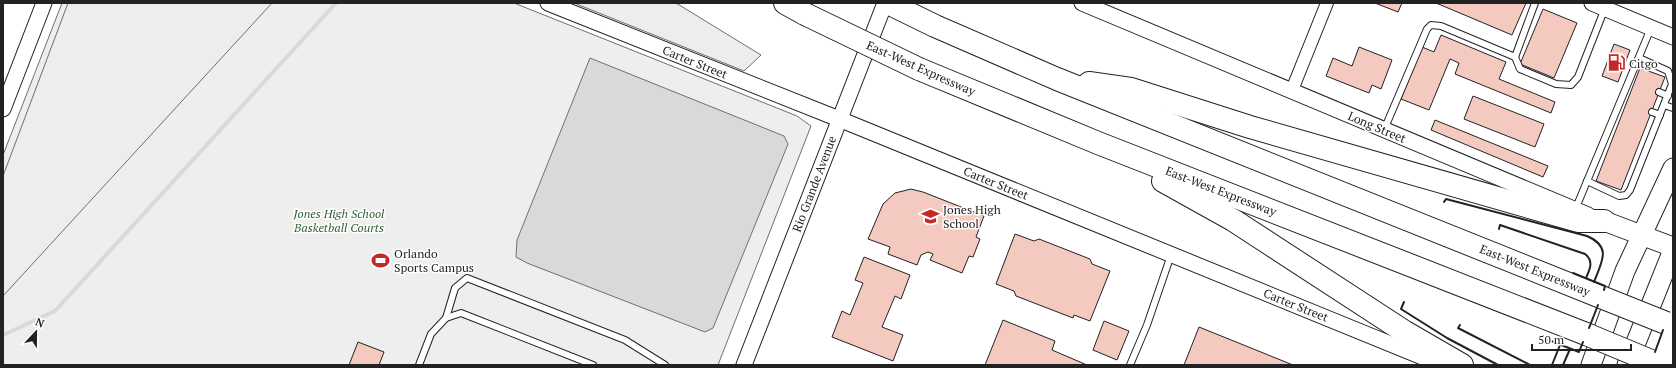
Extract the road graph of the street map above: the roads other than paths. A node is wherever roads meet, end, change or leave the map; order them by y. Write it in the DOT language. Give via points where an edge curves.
graph roads {
  1 [pos="44,3"];
  2 [pos="548,3"];
  3 [pos="785,3"];
  4 [pos="887,3"];
  5 [pos="1082,3"];
  6 [pos="1327,3"];
  7 [pos="1535,3"];
  8 [pos="1598,6"];
  9 [pos="1651,28"];
  10 [pos="1673,37"];
  11 [pos="1515,57"];
  12 [pos="1639,58"];
  13 [pos="1056,79"];
  14 [pos="1292,90"];
  15 [pos="1659,92"];
  16 [pos="1668,96"];
  17 [pos="1664,105"];
  18 [pos="1673,108"];
  19 [pos="3,109"];
  20 [pos="1652,112"];
  21 [pos="1660,115"];
  22 [pos="839,119"];
  23 [pos="1384,130"];
  24 [pos="1098,143"];
  25 [pos="1594,163"];
  26 [pos="1602,166"];
  27 [pos="1673,168"];
  28 [pos="1627,176"];
  29 [pos="1634,179"];
  30 [pos="1587,181"];
  31 [pos="1575,210"];
  32 [pos="1604,221"];
  33 [pos="1643,236"];
  34 [pos="1673,247"];
  35 [pos="1673,250"];
  36 [pos="1171,254"];
  37 [pos="446,318"];
  38 [pos="1670,324"];
  39 [pos="1657,363"];
  40 [pos="419,365"];
  41 [pos="593,365"];
  42 [pos="665,365"];
  43 [pos="744,365"];
  44 [pos="1130,365"];
  45 [pos="1442,365"];
  46 [pos="1462,365"];
  47 [pos="1591,365"];
  48 [pos="1627,365"];
  1 -- 19 [label="street"];
  2 -- 22 [label="street, Carter Street"];
  3 -- 24 [label="highway, East-West Expressway, bridge" via="920,69"];
  4 -- 13 [label="highway, East-West Expressway"];
  4 -- 22 [label="street, Rio Grande Avenue"];
  5 -- 14 [label="street, Long Street"];
  6 -- 14 [label="street"];
  7 -- 11 [label="lane"];
  8 -- 9 [label="street"];
  8 -- 11 [label="lane" via="1578,77 1571,85 1556,84 1520,69"];
  9 -- 10 [label="street"];
  9 -- 12 [label="lane"];
  11 -- 23 [label="lane" via="1441,26 1431,25 1423,36"];
  12 -- 16 [label="lane" via="1668,71 1672,84"];
  12 -- 25 [label="lane" via="1624,101"];
  13 -- 32 [label="highway" via="1131,89 1244,125 1552,214 1578,221"];
  13 -- 38 [label="highway, East-West Expressway, bridge"];
  14 -- 23 [label="street, Long Street"];
  15 -- 16 [label="lane"];
  16 -- 17 [label="lane"];
  17 -- 18 [label="lane"];
  17 -- 21 [label="lane"];
  20 -- 21 [label="lane"];
  21 -- 29 [label="lane"];
  22 -- 36 [label="street, Carter Street"];
  22 -- 43 [label="street, Rio Grande Avenue"];
  23 -- 31 [label="street, Long Street"];
  24 -- 39 [label="highway, East-West Expressway, bridge"];
  24 -- 46 [label="highway" via="1233,220 1405,332"];
  25 -- 26 [label="lane"];
  25 -- 30 [label="lane"];
  27 -- 33 [label="main road"];
  28 -- 29 [label="lane"];
  29 -- 30 [label="lane" via="1626,194 1619,196"];
  30 -- 31 [label="lane"];
  31 -- 32 [label="street, Long Street"];
  32 -- 33 [label="main road, Long Street"];
  33 -- 34 [label="main road, Long Street"];
  33 -- 47 [label="main road" via="1625,271"];
  35 -- 48 [label="main road"];
  36 -- 44 [label="lane" via="1147,325"];
  36 -- 45 [label="street, Carter Street"];
  37 -- 40 [label="lane" via="431,334"];
  37 -- 41 [label="lane" via="461,313"];
  37 -- 42 [label="lane" via="455,288 467,278 625,340"];
}
